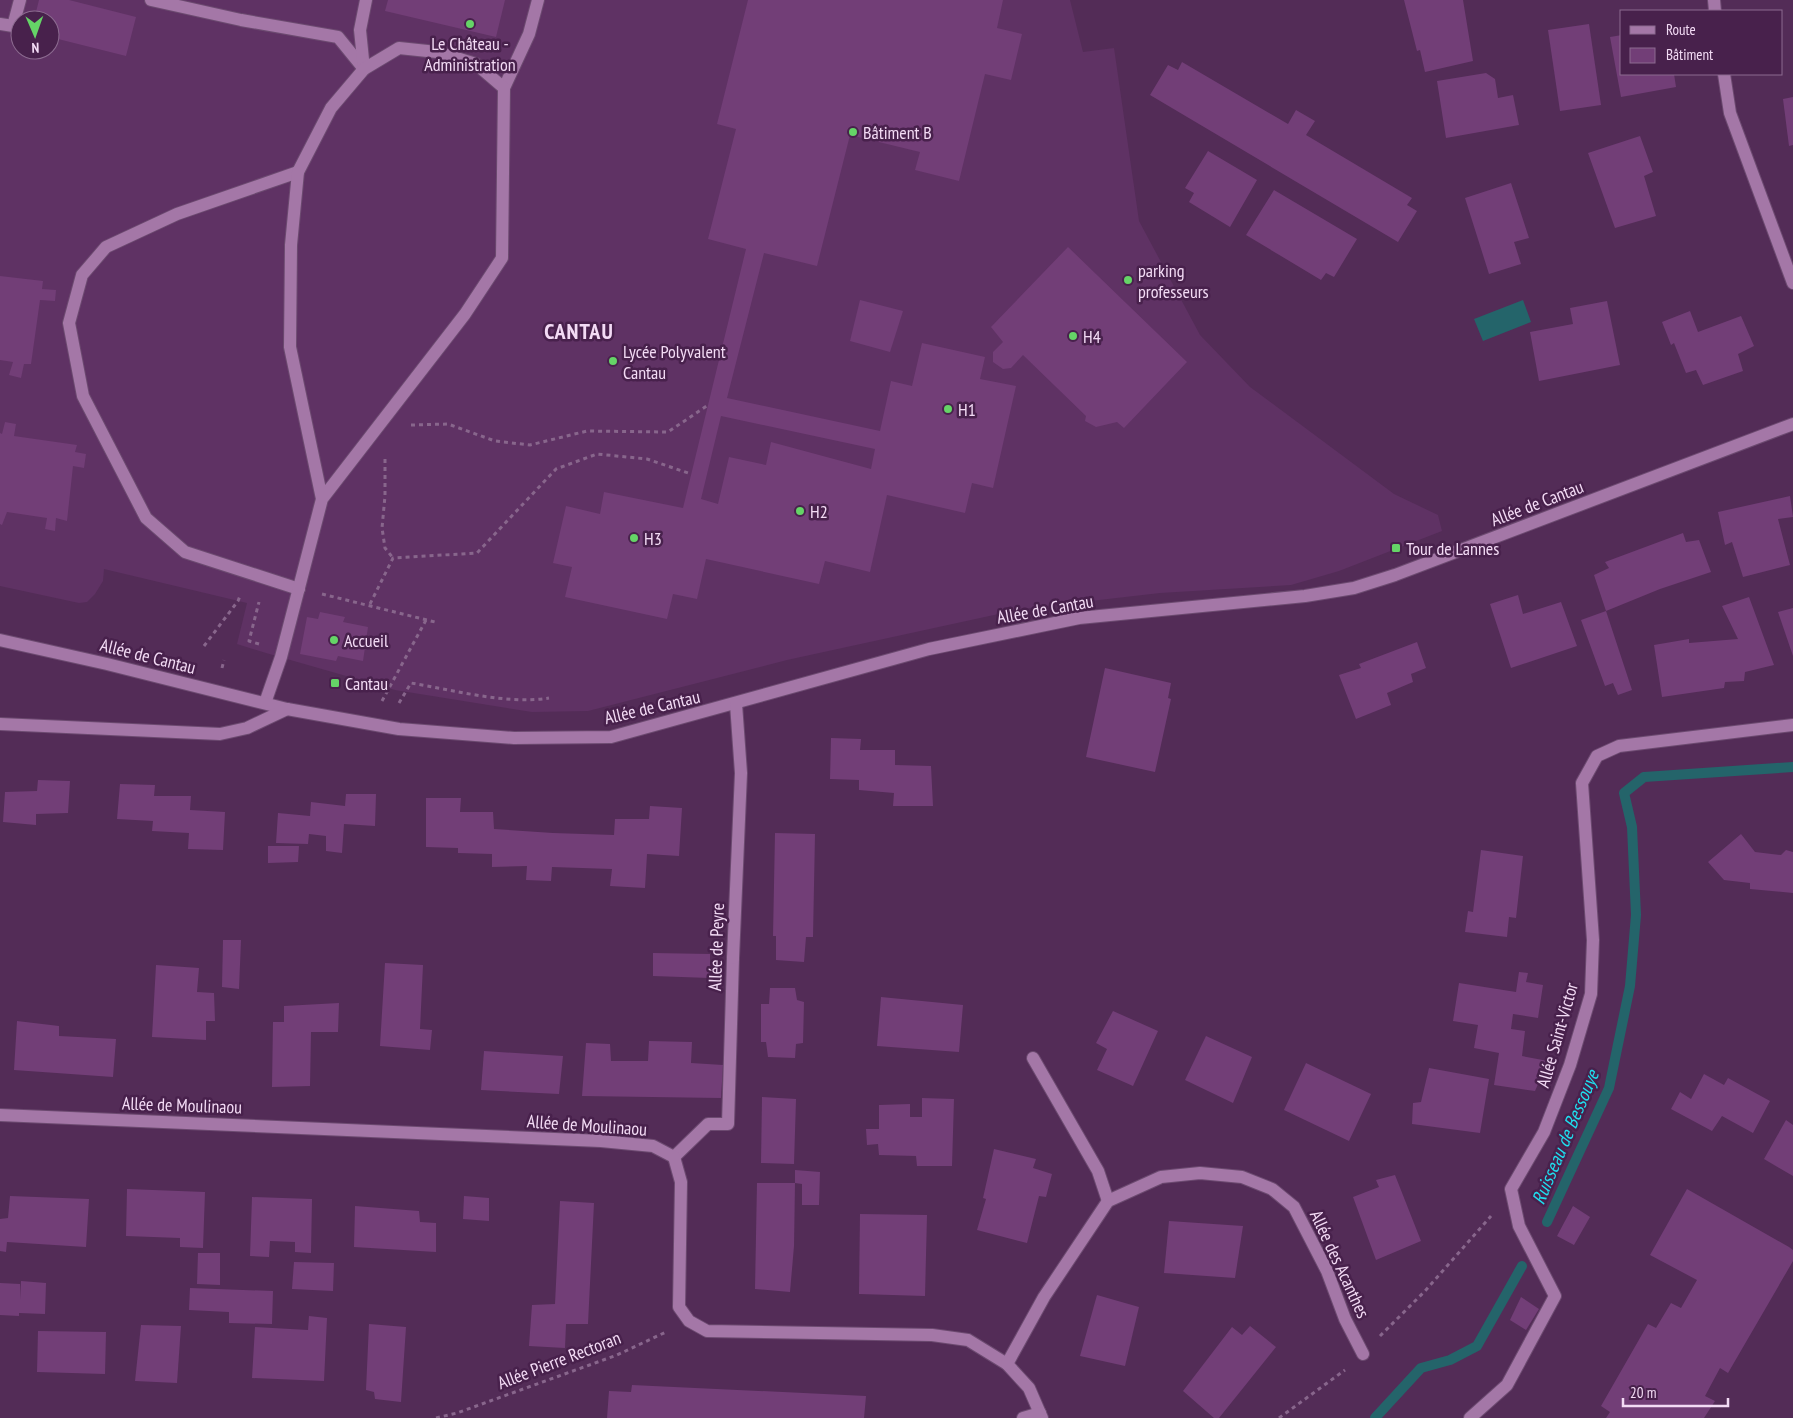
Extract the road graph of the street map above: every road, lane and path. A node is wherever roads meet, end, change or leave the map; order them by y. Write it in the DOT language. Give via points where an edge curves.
graph roads {
  1 [pos="20,0"];
  2 [pos="151,0"];
  3 [pos="366,0"];
  4 [pos="538,0"];
  5 [pos="0,24"];
  6 [pos="364,69"];
  7 [pos="1724,75"];
  8 [pos="504,88"];
  9 [pos="298,172"];
  10 [pos="1793,283"];
  11 [pos="708,405"];
  12 [pos="1793,424"];
  13 [pos="380,426"];
  14 [pos="691,474"];
  15 [pos="322,500"];
  16 [pos="393,558"];
  17 [pos="299,589"];
  18 [pos="238,601"];
  19 [pos="370,604"];
  20 [pos="426,620"];
  21 [pos="435,622"];
  22 [pos="0,640"];
  23 [pos="204,646"];
  24 [pos="549,698"];
  25 [pos="382,701"];
  26 [pos="265,703"];
  27 [pos="399,703"];
  28 [pos="736,704"];
  29 [pos="287,709"];
  30 [pos="0,724"];
  31 [pos="1793,725"];
  32 [pos="1033,1058"];
  33 [pos="0,1115"];
  34 [pos="674,1158"];
  35 [pos="1510,1189"];
  36 [pos="1108,1201"];
  37 [pos="1425,1291"];
  38 [pos="689,1321"];
  39 [pos="1363,1354"];
  40 [pos="1007,1364"];
  41 [pos="1041,1416"];
  42 [pos="436,1418"];
  43 [pos="1023,1418"];
  44 [pos="1470,1418"];
  1 -- 5 [label="street" via="13,26"];
  2 -- 6 [label="street" via="338,37"];
  3 -- 6 [label="street" via="360,30"];
  4 -- 8 [label="street" via="529,34"];
  6 -- 8 [label="street" via="399,48 437,52 476,64"];
  6 -- 9 [label="street" via="331,108"];
  7 -- 10 [label="street" via="1730,113"];
  8 -- 13 [label="street" via="502,258 465,314"];
  9 -- 15 [label="street" via="291,245 290,347"];
  9 -- 17 [label="street" via="178,214 106,247 82,275 69,323 83,396 146,518 185,552"];
  11 -- 13 [label="path" via="668,432 587,431 530,445 496,440 448,424"];
  12 -- 28 [label="street, Allée de Cantau" via="1354,588 1247,603 1079,618 929,649"];
  13 -- 15 [label="street"];
  13 -- 16 [label="path" via="385,450 382,528 385,548"];
  14 -- 16 [label="path" via="647,459 597,454 556,469 477,553"];
  15 -- 17 [label="street"];
  16 -- 19 [label="path"];
  17 -- 19 [label="path"];
  17 -- 26 [label="street"];
  18 -- 23 [label="path"];
  19 -- 20 [label="path"];
  20 -- 21 [label="path"];
  20 -- 25 [label="path"];
  22 -- 26 [label="street, Allée de Cantau"];
  24 -- 27 [label="path" via="531,701 505,699 411,683"];
  26 -- 29 [label="street, Allée de Cantau"];
  28 -- 29 [label="street, Allée de Cantau" via="611,737 514,738 399,728"];
  28 -- 34 [label="street, Allée de Peyre" via="741,773 728,1124 708,1124"];
  29 -- 30 [label="street" via="247,728 220,734"];
  31 -- 35 [label="street, Allée Saint-Victor" via="1619,746 1597,756 1582,783 1593,940 1591,994 1570,1065 1544,1132"];
  32 -- 36 [label="street" via="1098,1170"];
  33 -- 34 [label="street, Allée de Moulinaou" via="601,1141 653,1146"];
  34 -- 38 [label="street" via="681,1182 679,1307"];
  35 -- 37 [label="path" via="1486,1223"];
  35 -- 44 [label="street" via="1519,1226 1555,1296 1507,1385"];
  36 -- 39 [label="street, Allée des Acanthes" via="1161,1177 1200,1173 1242,1177 1272,1189 1294,1207 1327,1270"];
  36 -- 40 [label="street" via="1044,1297"];
  38 -- 40 [label="street" via="707,1331 932,1335 968,1340"];
  38 -- 42 [label="path, Allée Pierre Rectoran" via="617,1355"];
  40 -- 41 [label="street" via="1029,1388"];
  41 -- 43 [label="street"];
}
